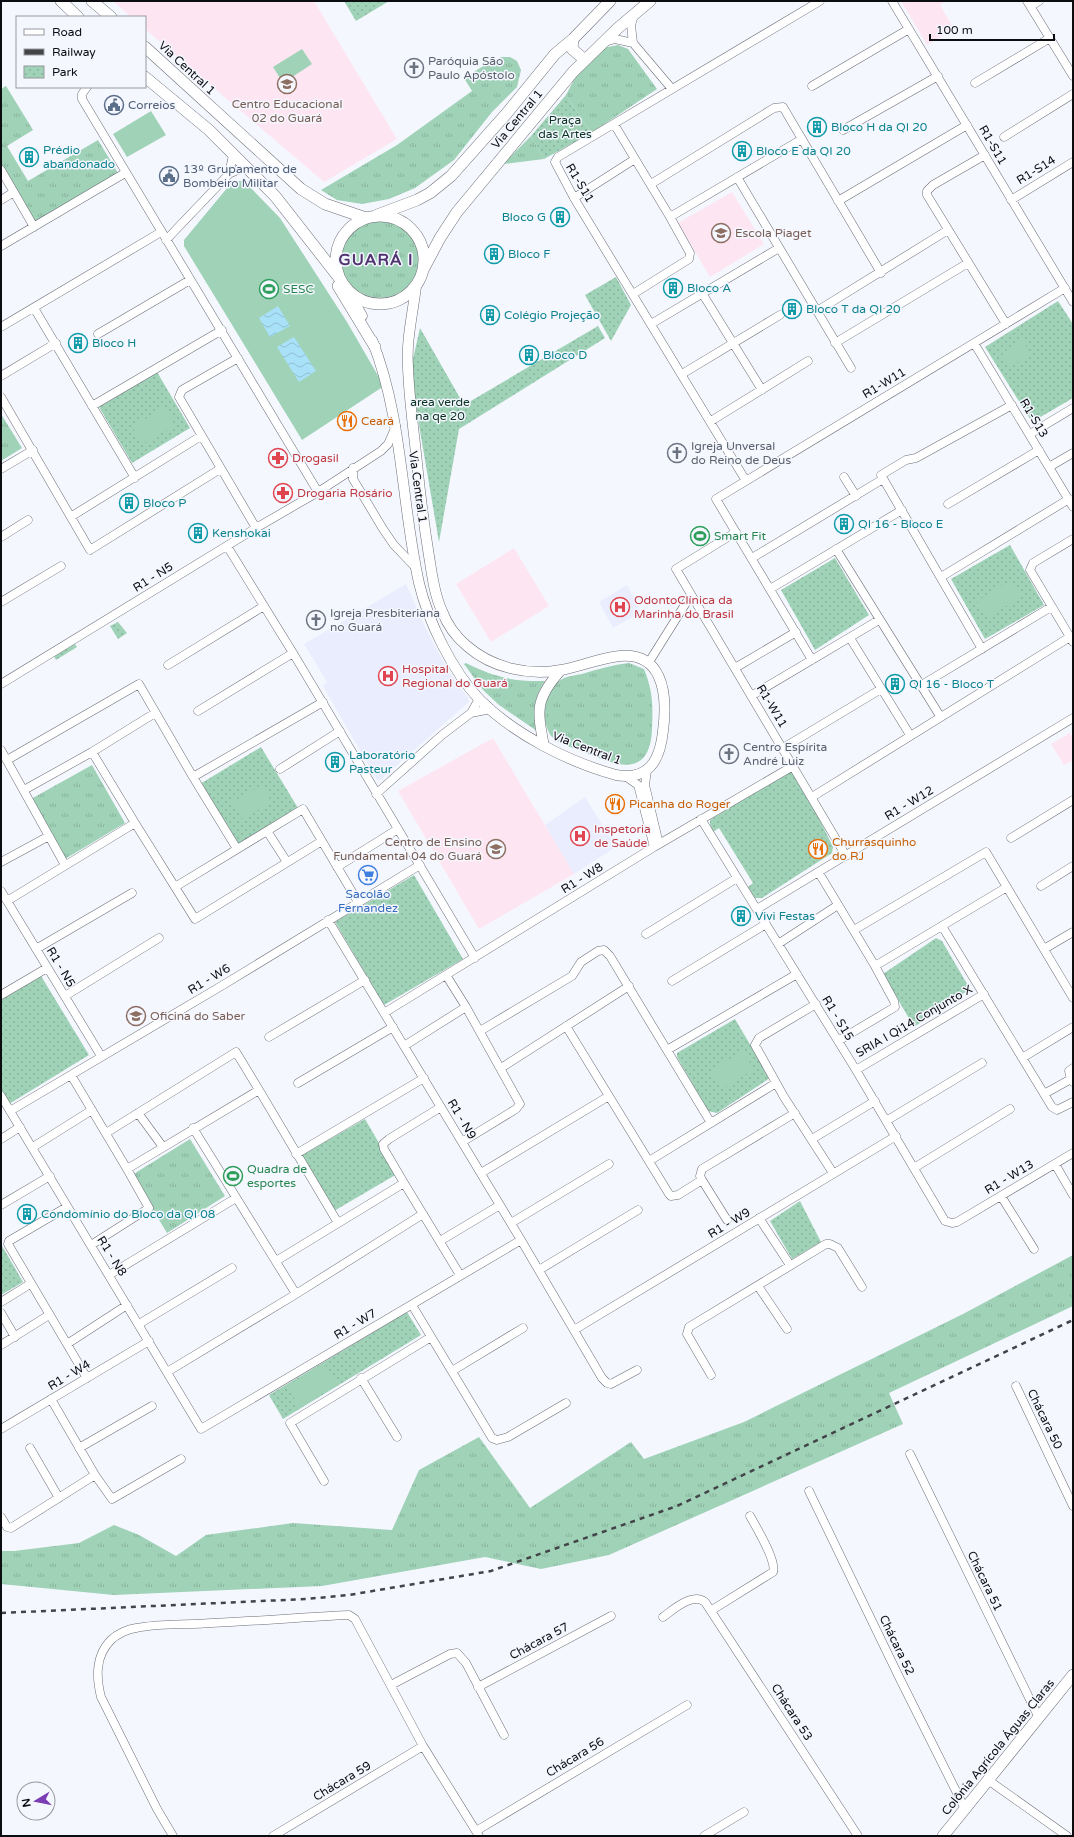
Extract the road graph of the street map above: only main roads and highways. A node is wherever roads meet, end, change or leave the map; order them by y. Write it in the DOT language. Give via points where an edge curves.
graph roads {
  1 [pos="61,1"];
  2 [pos="92,1"];
  3 [pos="610,1"];
  4 [pos="650,1"];
  5 [pos="77,16"];
  6 [pos="110,16"];
  7 [pos="573,39"];
  8 [pos="146,48"];
  9 [pos="585,60"];
  10 [pos="146,78"];
  11 [pos="209,106"];
  12 [pos="209,130"];
  13 [pos="377,215"];
  14 [pos="366,218"];
  15 [pos="308,236"];
  16 [pos="423,270"];
  17 [pos="340,279"];
  18 [pos="375,347"];
  19 [pos="1071,1681"];
  20 [pos="943,1836"];
  1 -- 5 [label="main road"];
  2 -- 6 [label="main road"];
  3 -- 7 [label="main road, Via Central 1"];
  4 -- 9 [label="main road, Via Central 1"];
  7 -- 9 [label="main road" via="573,52"];
  7 -- 13 [label="main road, Via Central 1" via="555,54 451,176 417,200"];
  8 -- 11 [label="main road, Via Central 1"];
  9 -- 16 [label="main road, Via Central 1" via="458,212"];
  10 -- 12 [label="main road"];
  11 -- 12 [label="main road"];
  11 -- 14 [label="main road, Via Central 1" via="313,198"];
  12 -- 15 [label="main road" via="275,196"];
  13 -- 14 [label="main road"];
  13 -- 16 [label="main road" via="404,222 414,231 423,250"];
  14 -- 17 [label="main road" via="353,225 343,236 337,250 336,264"];
  15 -- 17 [label="main road"];
  15 -- 18 [label="main road" via="313,250 338,284"];
  16 -- 17 [label="main road" via="416,286 405,297 390,303 374,304 360,299 347,289"];
  19 -- 20 [label="main road, Colônia Agrícola Águas Claras"];
}
